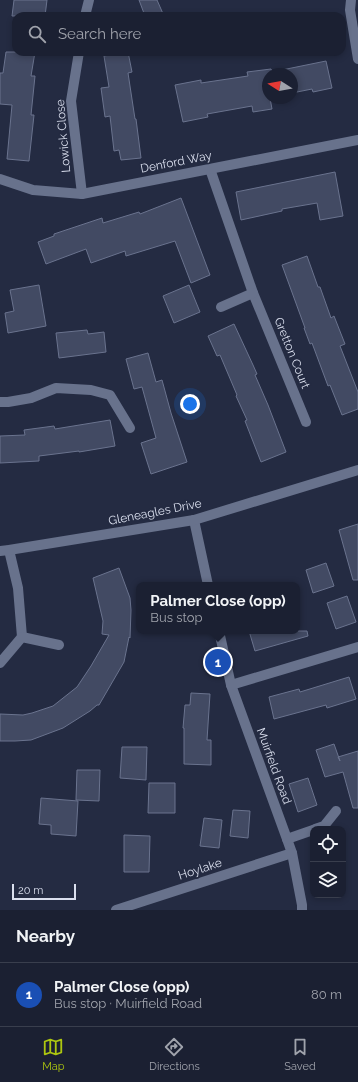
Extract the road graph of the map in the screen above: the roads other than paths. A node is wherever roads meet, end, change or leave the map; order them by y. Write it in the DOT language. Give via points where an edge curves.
graph roads {
  1 [pos="89,0"];
  2 [pos="351,0"];
  3 [pos="86,12"];
  4 [pos="78,56"];
  5 [pos="358,59"];
  6 [pos="358,140"];
  7 [pos="210,169"];
  8 [pos="0,179"];
  9 [pos="82,194"];
  10 [pos="253,293"];
  11 [pos="221,307"];
  12 [pos="0,402"];
  13 [pos="306,422"];
  14 [pos="130,428"];
  15 [pos="358,470"];
  16 [pos="194,520"];
  17 [pos="5,551"];
  18 [pos="207,582"];
  19 [pos="220,634"];
  20 [pos="22,637"];
  21 [pos="59,645"];
  22 [pos="358,647"];
  23 [pos="0,663"];
  24 [pos="231,685"];
  25 [pos="336,811"];
  26 [pos="324,826"];
  27 [pos="310,830"];
  28 [pos="287,839"];
  29 [pos="292,853"];
  30 [pos="116,910"];
  31 [pos="302,910"];
  1 -- 3 [label="street"];
  2 -- 5 [label="street" via="350,10"];
  4 -- 9 [label="street, Lowick Close" via="71,101"];
  6 -- 7 [label="street, Denford Way"];
  7 -- 9 [label="street, Denford Way"];
  7 -- 10 [label="street, Gretton Court"];
  8 -- 9 [label="street, Denford Way" via="33,190"];
  10 -- 11 [label="street"];
  10 -- 13 [label="street, Gretton Court"];
  12 -- 14 [label="street" via="31,398 56,388 91,390 110,395"];
  15 -- 16 [label="street, Gleneagles Drive"];
  16 -- 17 [label="street, Gleneagles Drive"];
  16 -- 18 [label="street"];
  17 -- 20 [label="street" via="18,588"];
  19 -- 24 [label="street, Muirfield Road"];
  20 -- 21 [label="street"];
  20 -- 23 [label="street"];
  22 -- 24 [label="street"];
  24 -- 28 [label="street, Muirfield Road"];
  25 -- 26 [label="street"];
  27 -- 28 [label="street"];
  28 -- 29 [label="street, Muirfield Road"];
  29 -- 30 [label="street, Hoylake"];
  29 -- 31 [label="street, Muirfield Road"];
}
